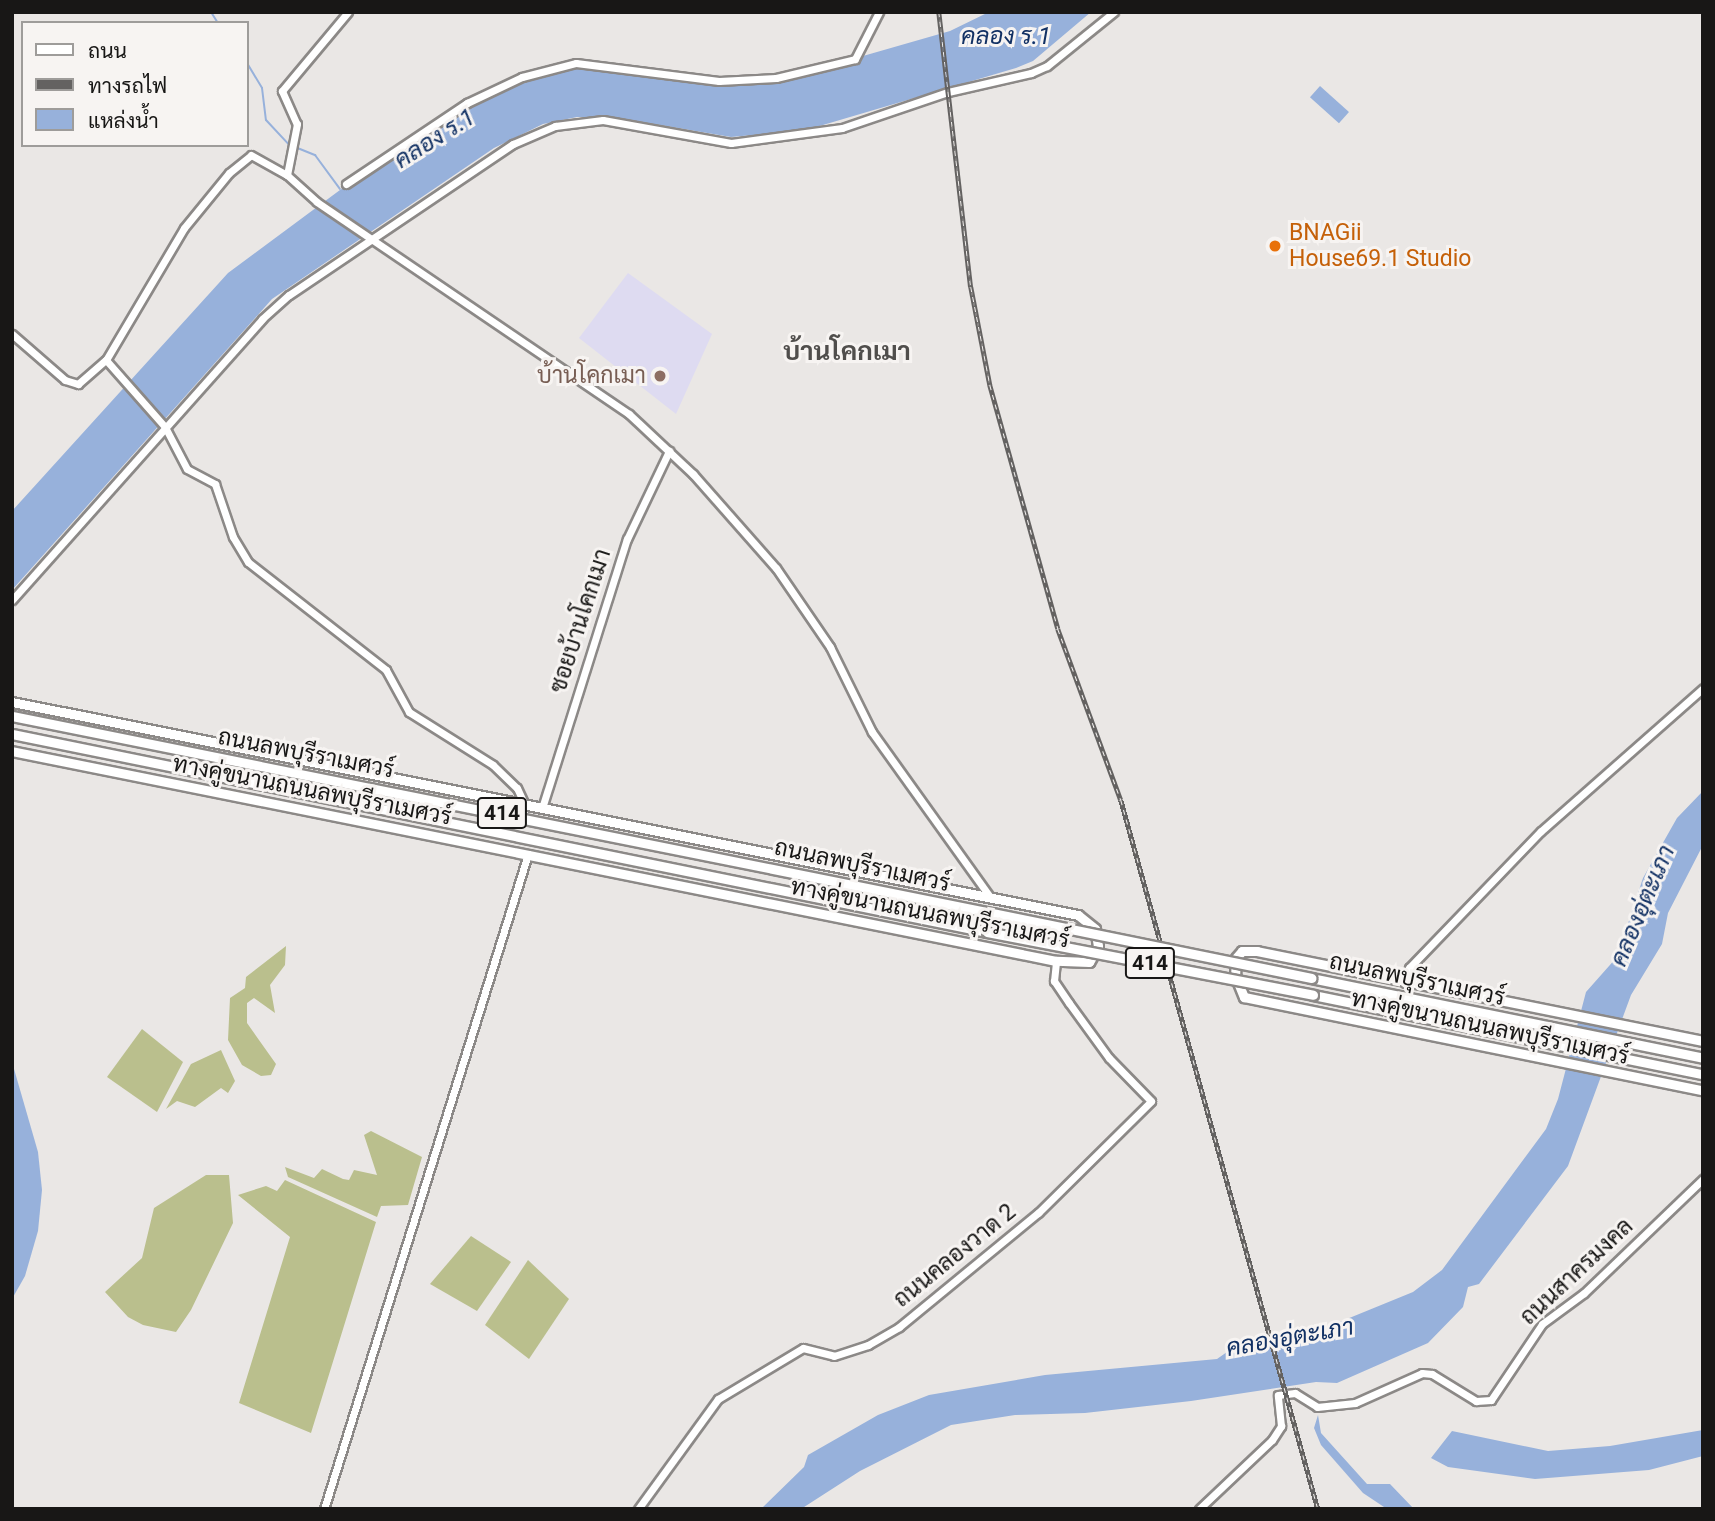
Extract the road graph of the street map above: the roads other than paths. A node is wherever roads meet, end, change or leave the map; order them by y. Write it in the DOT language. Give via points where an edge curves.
graph roads {
  1 [pos="348,12"];
  2 [pos="879,12"];
  3 [pos="1114,12"];
  4 [pos="287,175"];
  5 [pos="346,184"];
  6 [pos="372,237"];
  7 [pos="12,334"];
  8 [pos="106,360"];
  9 [pos="165,427"];
  10 [pos="669,451"];
  11 [pos="12,600"];
  12 [pos="1703,688"];
  13 [pos="12,702"];
  14 [pos="12,716"];
  15 [pos="12,734"];
  16 [pos="12,751"];
  17 [pos="195,751"];
  18 [pos="191,769"];
  19 [pos="344,780"];
  20 [pos="443,790"];
  21 [pos="525,805"];
  22 [pos="357,806"];
  23 [pos="542,808"];
  24 [pos="444,836"];
  25 [pos="698,841"];
  26 [pos="528,854"];
  27 [pos="788,871"];
  28 [pos="705,887"];
  29 [pos="787,892"];
  30 [pos="991,898"];
  31 [pos="1056,961"];
  32 [pos="1405,983"];
  33 [pos="1404,997"];
  34 [pos="1703,1041"];
  35 [pos="1703,1058"];
  36 [pos="1703,1074"];
  37 [pos="1703,1090"];
  38 [pos="1703,1179"];
  39 [pos="324,1509"];
  40 [pos="638,1509"];
  41 [pos="1199,1509"];
  1 -- 4 [label="street" via="282,91 297,124"];
  2 -- 5 [label="street" via="855,59 776,79 719,81 576,63 522,77 467,103"];
  3 -- 6 [label="street" via="1047,66 1031,73 948,92 909,108 809,135 731,143 603,120 555,127 513,144"];
  4 -- 6 [label="street" via="317,202"];
  4 -- 8 [label="street" via="251,155 229,173 184,228"];
  6 -- 9 [label="street" via="262,320"];
  6 -- 10 [label="street" via="629,414"];
  7 -- 8 [label="street" via="65,380 78,384"];
  8 -- 9 [label="street"];
  9 -- 11 [label="street"];
  9 -- 21 [label="street" via="187,469 215,484 223,497 233,537 248,562 386,670 409,712 484,759 517,788"];
  10 -- 23 [label="street, ซอยบ้านโคกเมา" via="627,539"];
  10 -- 30 [label="street" via="776,568 834,654 872,732"];
  12 -- 32 [label="street" via="1541,831 1409,968"];
  13 -- 20 [label="main road, ทางคู่ขนานถนนลพบุรีราเมศวร์ / 414"];
  14 -- 17 [label="main road, ถนนลพบุรีราเมศวร์ / 414"];
  15 -- 18 [label="main road, ถนนลพบุรีราเมศวร์ / 414"];
  16 -- 24 [label="main road, ทางคู่ขนานถนนลพบุรีราเมศวร์ / 414"];
  17 -- 18 [label="main road"];
  17 -- 19 [label="main road, ถนนลพบุรีราเมศวร์ / 414"];
  18 -- 22 [label="main road, ถนนลพบุรีราเมศวร์ / 414"];
  19 -- 20 [label="main road"];
  19 -- 27 [label="main road, ถนนลพบุรีราเมศวร์ / 414"];
  20 -- 21 [label="main road, ทางคู่ขนานถนนลพบุรีราเมศวร์ / 414"];
  21 -- 23 [label="main road, ทางคู่ขนานถนนลพบุรีราเมศวร์ / 414"];
  22 -- 24 [label="main road"];
  22 -- 29 [label="main road, ถนนลพบุรีราเมศวร์ / 414"];
  23 -- 25 [label="main road, ทางคู่ขนานถนนลพบุรีราเมศวร์ / 414"];
  24 -- 26 [label="main road, ทางคู่ขนานถนนลพบุรีราเมศวร์ / 414"];
  25 -- 27 [label="main road"];
  25 -- 30 [label="main road, ทางคู่ขนานถนนลพบุรีราเมศวร์ / 414"];
  26 -- 28 [label="main road, ทางคู่ขนานถนนลพบุรีราเมศวร์ / 414"];
  26 -- 39 [label="street"];
  27 -- 33 [label="main road, ถนนลพบุรีราเมศวร์ / 414, bridge"];
  28 -- 29 [label="main road"];
  28 -- 31 [label="main road, ทางคู่ขนานถนนลพบุรีราเมศวร์ / 414"];
  29 -- 36 [label="main road, ถนนลพบุรีราเมศวร์ / 414, bridge"];
  30 -- 31 [label="main road, ทางคู่ขนานถนนลพบุรีราเมศวร์ / 414" via="1078,915 1088,922 1098,946 1089,962"];
  31 -- 40 [label="street, ถนนคลองวาด 2" via="1054,981 1109,1058 1151,1101 1038,1213 899,1327 868,1345 834,1356 803,1348 718,1399"];
  32 -- 33 [label="main road"];
  32 -- 34 [label="main road, ทางคู่ขนานถนนลพบุรีราเมศวร์"];
  32 -- 37 [label="main road, ทางคู่ขนานถนนลพบุรีราเมศวร์" via="1257,951 1242,951 1236,958 1235,975 1244,997"];
  33 -- 35 [label="main road, ถนนลพบุรีราเมศวร์ / 414"];
  38 -- 41 [label="street, ถนนสาครมงคล" via="1584,1293 1542,1324 1488,1402 1476,1401 1432,1374 1422,1373 1355,1403 1317,1407 1295,1393 1278,1395 1281,1426 1272,1440"];
}
